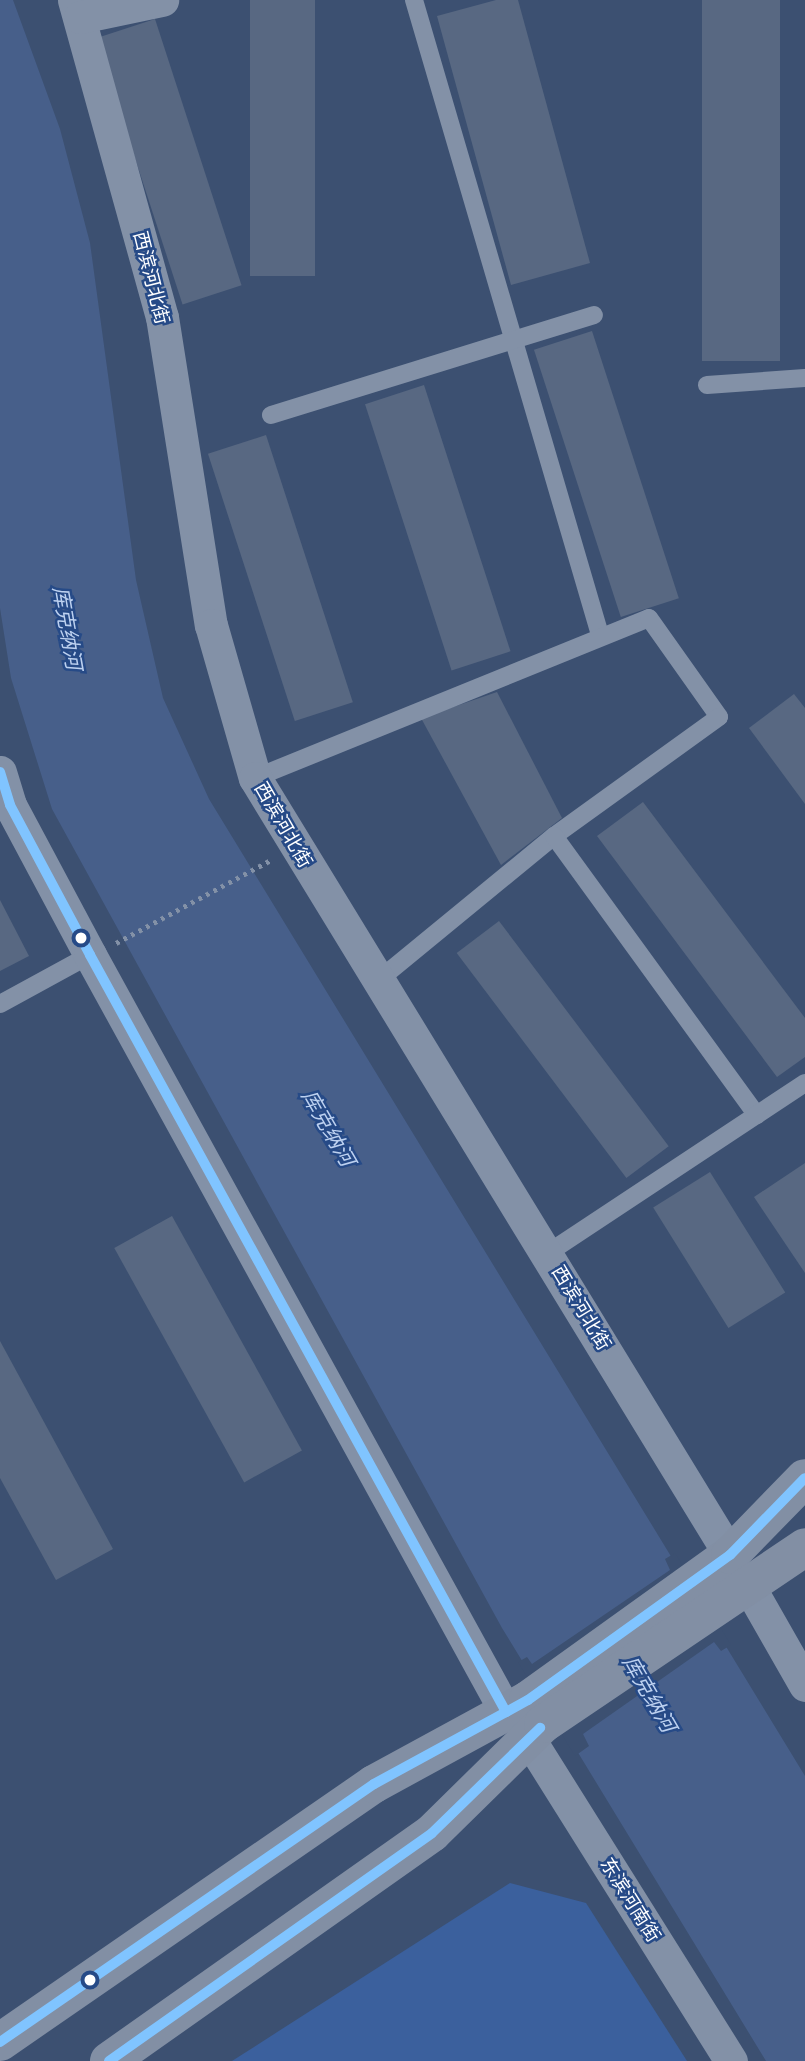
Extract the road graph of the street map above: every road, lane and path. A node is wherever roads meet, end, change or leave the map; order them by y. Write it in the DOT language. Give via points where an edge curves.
graph roads {
  1 [pos="162,0"];
  2 [pos="414,0"];
  3 [pos="77,8"];
  4 [pos="594,315"];
  5 [pos="512,340"];
  6 [pos="805,378"];
  7 [pos="707,385"];
  8 [pos="271,415"];
  9 [pos="600,635"];
  10 [pos="0,772"];
  11 [pos="255,778"];
  12 [pos="554,836"];
  13 [pos="259,866"];
  14 [pos="103,949"];
  15 [pos="375,983"];
  16 [pos="0,1004"];
  17 [pos="805,1083"];
  18 [pos="757,1115"];
  19 [pos="548,1253"];
  20 [pos="805,1478"];
  21 [pos="805,1547"];
  22 [pos="723,1580"];
  23 [pos="805,1685"];
  24 [pos="527,1719"];
  25 [pos="0,2042"];
  26 [pos="109,2061"];
  27 [pos="731,2061"];
  1 -- 3 [label="street"];
  2 -- 5 [label="lane"];
  3 -- 11 [label="street, 西滨河北街" via="162,317 211,625"];
  4 -- 5 [label="lane"];
  5 -- 8 [label="lane"];
  5 -- 9 [label="lane"];
  6 -- 7 [label="lane"];
  9 -- 11 [label="lane"];
  9 -- 12 [label="lane" via="649,618 719,716"];
  10 -- 14 [label="street, 东滨河南街" via="10,805"];
  11 -- 15 [label="street, 西滨河北街"];
  12 -- 15 [label="lane"];
  12 -- 18 [label="lane"];
  13 -- 14 [label="path"];
  14 -- 16 [label="lane"];
  14 -- 24 [label="street, 东滨河南街"];
  15 -- 19 [label="street, 西滨河北街"];
  17 -- 18 [label="lane"];
  18 -- 19 [label="lane"];
  19 -- 22 [label="street, 西滨河北街"];
  20 -- 22 [label="main road"];
  21 -- 22 [label="main road"];
  22 -- 23 [label="street, 西滨河北街"];
  22 -- 24 [label="main road"];
  24 -- 25 [label="main road" via="374,1784"];
  24 -- 26 [label="main road" via="432,1833"];
  24 -- 27 [label="street, 东滨河南街"];
}
